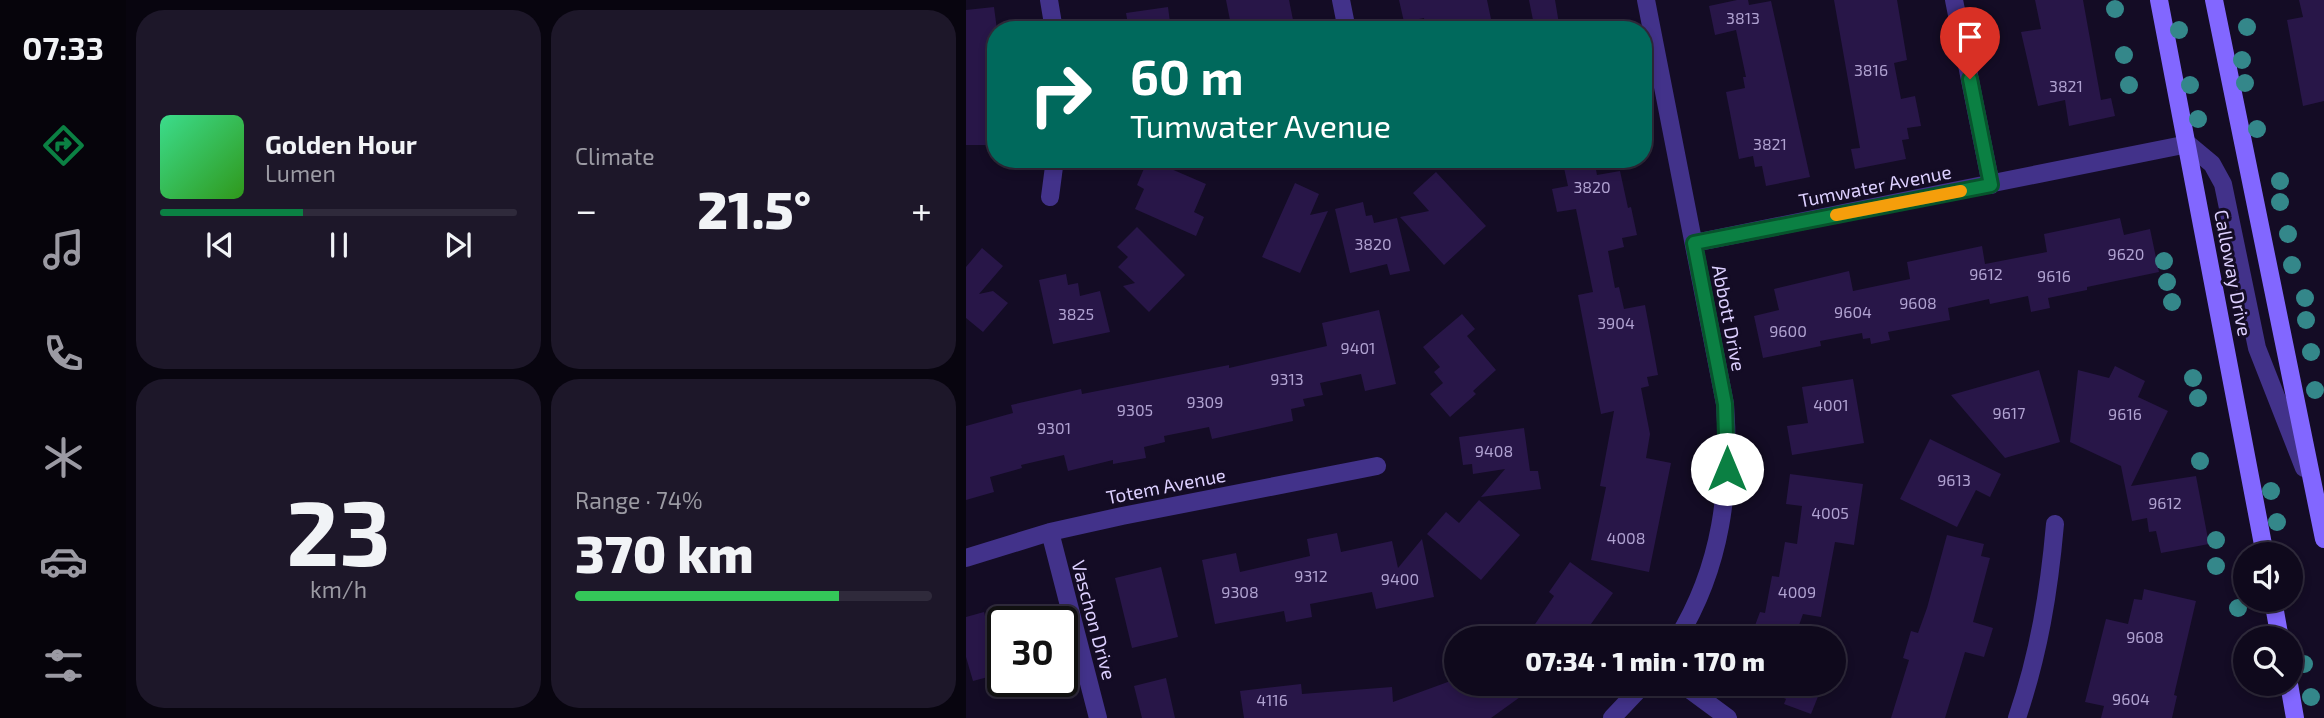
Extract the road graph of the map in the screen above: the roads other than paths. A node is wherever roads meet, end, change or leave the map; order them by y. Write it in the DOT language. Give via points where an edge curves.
graph roads {
  1 [pos="1049,0"];
  2 [pos="1341,0"];
  3 [pos="1646,0"];
  4 [pos="1954,0"];
  5 [pos="2159,0"];
  6 [pos="2214,0"];
  7 [pos="1052,21"];
  8 [pos="1345,21"];
  9 [pos="1650,21"];
  10 [pos="1652,30"];
  11 [pos="2188,144"];
  12 [pos="1054,168"];
  13 [pos="1991,185"];
  14 [pos="1050,197"];
  15 [pos="1694,243"];
  16 [pos="1377,466"];
  17 [pos="2314,493"];
  18 [pos="2055,524"];
  19 [pos="1049,533"];
  20 [pos="2324,539"];
  21 [pos="2263,542"];
  22 [pos="966,558"];
  23 [pos="1685,626"];
  24 [pos="1633,696"];
  25 [pos="1698,696"];
  26 [pos="2291,696"];
  27 [pos="1098,718"];
  28 [pos="1612,718"];
  29 [pos="1728,718"];
  30 [pos="2017,718"];
  31 [pos="2295,718"];
  1 -- 7 [label="street"];
  2 -- 8 [label="street"];
  3 -- 9 [label="street, Abbott Drive"];
  4 -- 13 [label="street"];
  5 -- 11 [label="main road, Calloway Drive"];
  6 -- 17 [label="main road, Calloway Drive"];
  10 -- 15 [label="street, Abbott Drive"];
  11 -- 13 [label="street, Tumwater Avenue"];
  11 -- 17 [label="street" via="2212,164 2223,184 2257,348"];
  11 -- 21 [label="main road, Calloway Drive"];
  12 -- 14 [label="street"];
  13 -- 15 [label="street, Tumwater Avenue"];
  15 -- 23 [label="street, Abbott Drive" via="1725,404 1728,447 1719,535"];
  16 -- 19 [label="street, Totem Avenue"];
  17 -- 20 [label="main road, Calloway Drive"];
  18 -- 30 [label="street" via="2050,589"];
  19 -- 22 [label="street, Totem Avenue"];
  19 -- 27 [label="street, Vaschon Drive"];
  24 -- 28 [label="street"];
  25 -- 29 [label="street"];
  26 -- 31 [label="main road"];
}
